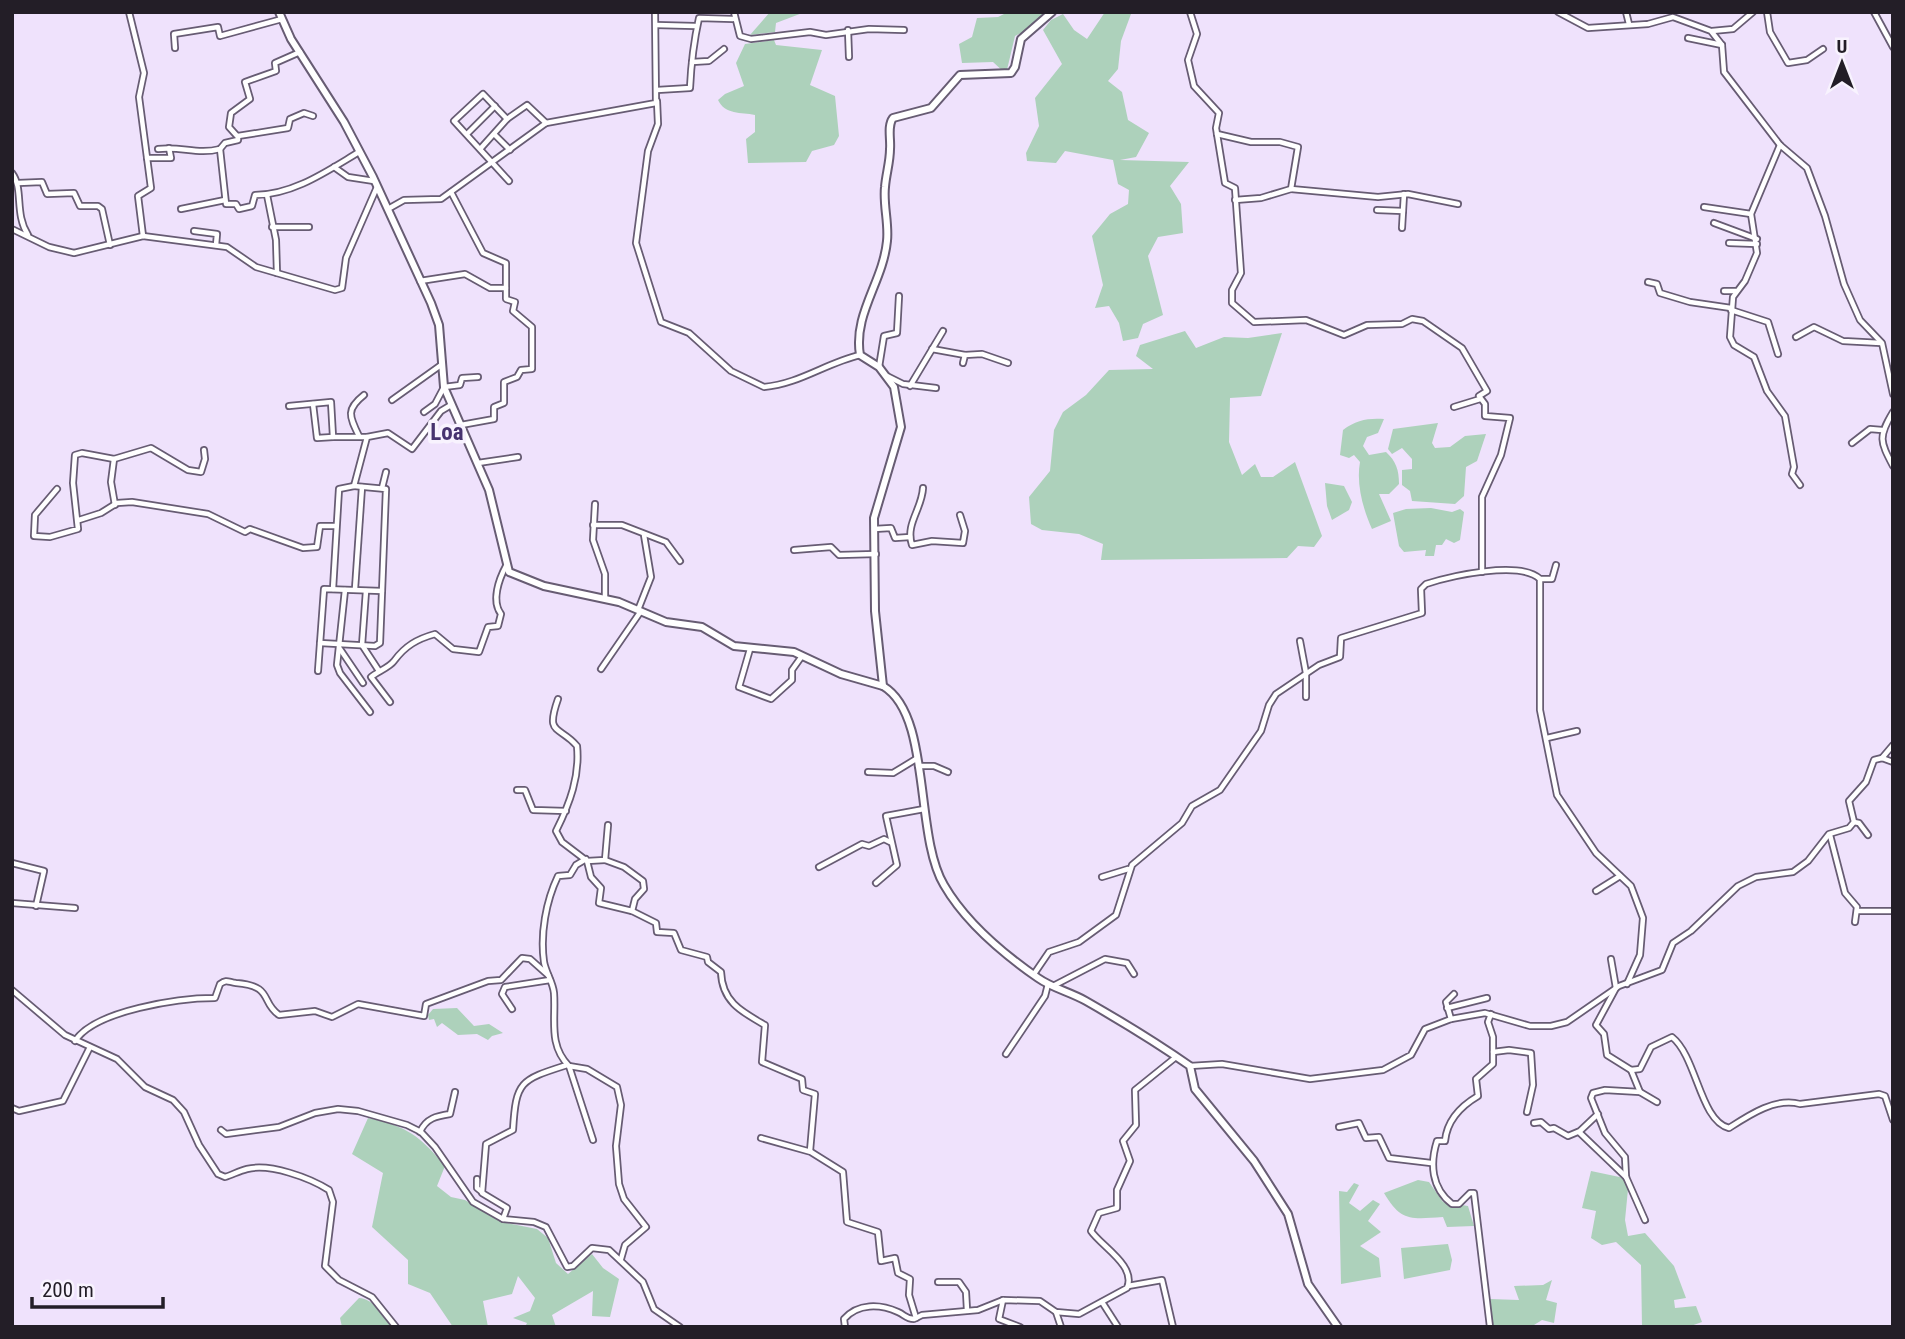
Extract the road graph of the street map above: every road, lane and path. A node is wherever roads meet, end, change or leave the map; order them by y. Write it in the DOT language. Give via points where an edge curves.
graph roads {
  1 [pos="129,12"];
  2 [pos="655,12"];
  3 [pos="734,12"];
  4 [pos="1052,12"];
  5 [pos="1191,12"];
  6 [pos="1558,12"];
  7 [pos="1626,12"];
  8 [pos="1753,12"];
  9 [pos="1767,12"];
  10 [pos="1874,12"];
  11 [pos="699,15"];
  12 [pos="280,16"];
  13 [pos="734,20"];
  14 [pos="1629,24"];
  15 [pos="656,26"];
  16 [pos="695,26"];
  17 [pos="848,30"];
  18 [pos="904,30"];
  19 [pos="1711,31"];
  20 [pos="1688,38"];
  21 [pos="1722,45"];
  22 [pos="1893,47"];
  23 [pos="175,48"];
  24 [pos="1823,49"];
  25 [pos="724,50"];
  26 [pos="300,51"];
  27 [pos="849,57"];
  28 [pos="692,62"];
  29 [pos="657,90"];
  30 [pos="657,101"];
  31 [pos="495,106"];
  32 [pos="313,116"];
  33 [pos="507,119"];
  34 [pos="546,123"];
  35 [pos="467,134"];
  36 [pos="1217,134"];
  37 [pos="495,135"];
  38 [pos="238,136"];
  39 [pos="1780,145"];
  40 [pos="169,148"];
  41 [pos="481,148"];
  42 [pos="158,149"];
  43 [pos="220,149"];
  44 [pos="510,150"];
  45 [pos="359,152"];
  46 [pos="147,158"];
  47 [pos="492,163"];
  48 [pos="334,167"];
  49 [pos="12,173"];
  50 [pos="509,181"];
  51 [pos="18,183"];
  52 [pos="376,184"];
  53 [pos="1291,189"];
  54 [pos="451,192"];
  55 [pos="1404,194"];
  56 [pos="267,195"];
  57 [pos="225,200"];
  58 [pos="1235,200"];
  59 [pos="1458,205"];
  60 [pos="1704,207"];
  61 [pos="181,209"];
  62 [pos="388,209"];
  63 [pos="1377,210"];
  64 [pos="1403,211"];
  65 [pos="1751,214"];
  66 [pos="1714,223"];
  67 [pos="272,227"];
  68 [pos="309,227"];
  69 [pos="1402,228"];
  70 [pos="12,229"];
  71 [pos="194,231"];
  72 [pos="143,236"];
  73 [pos="30,237"];
  74 [pos="1757,241"];
  75 [pos="1729,243"];
  76 [pos="110,245"];
  77 [pos="216,245"];
  78 [pos="276,273"];
  79 [pos="420,281"];
  80 [pos="1648,282"];
  81 [pos="506,288"];
  82 [pos="1737,290"];
  83 [pos="1724,291"];
  84 [pos="899,296"];
  85 [pos="1732,309"];
  86 [pos="943,331"];
  87 [pos="1796,337"];
  88 [pos="1882,343"];
  89 [pos="932,349"];
  90 [pos="1778,354"];
  91 [pos="860,355"];
  92 [pos="965,355"];
  93 [pos="963,363"];
  94 [pos="1008,363"];
  95 [pos="441,365"];
  96 [pos="879,367"];
  97 [pos="887,375"];
  98 [pos="478,377"];
  99 [pos="910,386"];
  100 [pos="444,387"];
  101 [pos="936,388"];
  102 [pos="1893,394"];
  103 [pos="364,395"];
  104 [pos="1480,399"];
  105 [pos="392,400"];
  106 [pos="313,404"];
  107 [pos="451,405"];
  108 [pos="289,406"];
  109 [pos="1454,407"];
  110 [pos="424,412"];
  111 [pos="1893,412"];
  112 [pos="460,425"];
  113 [pos="1882,430"];
  114 [pos="359,436"];
  115 [pos="333,437"];
  116 [pos="367,437"];
  117 [pos="1852,443"];
  118 [pos="204,450"];
  119 [pos="518,457"];
  120 [pos="114,459"];
  121 [pos="478,463"];
  122 [pos="1893,466"];
  123 [pos="386,472"];
  124 [pos="1800,485"];
  125 [pos="354,486"];
  126 [pos="362,487"];
  127 [pos="382,488"];
  128 [pos="923,488"];
  129 [pos="57,489"];
  130 [pos="595,504"];
  131 [pos="115,505"];
  132 [pos="960,515"];
  133 [pos="79,520"];
  134 [pos="593,525"];
  135 [pos="336,526"];
  136 [pos="874,528"];
  137 [pos="645,535"];
  138 [pos="910,537"];
  139 [pos="794,550"];
  140 [pos="876,554"];
  141 [pos="680,561"];
  142 [pos="1556,565"];
  143 [pos="506,566"];
  144 [pos="1482,572"];
  145 [pos="1540,579"];
  146 [pos="333,589"];
  147 [pos="355,589"];
  148 [pos="345,590"];
  149 [pos="366,590"];
  150 [pos="382,591"];
  151 [pos="605,599"];
  152 [pos="639,610"];
  153 [pos="1300,641"];
  154 [pos="320,643"];
  155 [pos="362,645"];
  156 [pos="340,646"];
  157 [pos="750,649"];
  158 [pos="802,656"];
  159 [pos="601,669"];
  160 [pos="318,671"];
  161 [pos="379,671"];
  162 [pos="1306,673"];
  163 [pos="363,683"];
  164 [pos="883,686"];
  165 [pos="1306,697"];
  166 [pos="558,699"];
  167 [pos="390,702"];
  168 [pos="370,712"];
  169 [pos="1577,732"];
  170 [pos="1546,737"];
  171 [pos="1893,745"];
  172 [pos="1882,758"];
  173 [pos="916,762"];
  174 [pos="1893,762"];
  175 [pos="869,772"];
  176 [pos="948,772"];
  177 [pos="516,790"];
  178 [pos="924,809"];
  179 [pos="566,811"];
  180 [pos="1854,822"];
  181 [pos="608,825"];
  182 [pos="1829,834"];
  183 [pos="1868,835"];
  184 [pos="891,842"];
  185 [pos="587,860"];
  186 [pos="605,860"];
  187 [pos="12,863"];
  188 [pos="819,867"];
  189 [pos="1129,869"];
  190 [pos="1620,876"];
  191 [pos="1102,877"];
  192 [pos="876,883"];
  193 [pos="1596,891"];
  194 [pos="12,903"];
  195 [pos="36,906"];
  196 [pos="75,908"];
  197 [pos="632,911"];
  198 [pos="1857,911"];
  199 [pos="1893,911"];
  200 [pos="1855,922"];
  201 [pos="1611,959"];
  202 [pos="1034,974"];
  203 [pos="1134,974"];
  204 [pos="549,977"];
  205 [pos="1627,984"];
  206 [pos="1050,985"];
  207 [pos="1616,988"];
  208 [pos="12,990"];
  209 [pos="1454,994"];
  210 [pos="1487,998"];
  211 [pos="1447,1008"];
  212 [pos="512,1009"];
  213 [pos="1491,1014"];
  214 [pos="1451,1019"];
  215 [pos="75,1041"];
  216 [pos="90,1047"];
  217 [pos="1493,1052"];
  218 [pos="1006,1054"];
  219 [pos="1176,1057"];
  220 [pos="568,1065"];
  221 [pos="1190,1066"];
  222 [pos="1631,1070"];
  223 [pos="455,1092"];
  224 [pos="1640,1092"];
  225 [pos="1657,1102"];
  226 [pos="12,1108"];
  227 [pos="1527,1112"];
  228 [pos="1598,1114"];
  229 [pos="1893,1120"];
  230 [pos="1534,1123"];
  231 [pos="1339,1128"];
  232 [pos="221,1130"];
  233 [pos="420,1132"];
  234 [pos="1577,1132"];
  235 [pos="761,1138"];
  236 [pos="593,1140"];
  237 [pos="810,1151"];
  238 [pos="1431,1163"];
  239 [pos="1626,1177"];
  240 [pos="477,1179"];
  241 [pos="482,1193"];
  242 [pos="503,1219"];
  243 [pos="1645,1220"];
  244 [pos="621,1259"];
  245 [pos="938,1282"];
  246 [pos="1128,1286"];
  247 [pos="1003,1300"];
  248 [pos="1101,1302"];
  249 [pos="967,1310"];
  250 [pos="1055,1312"];
  251 [pos="916,1319"];
  252 [pos="396,1327"];
  253 [pos="680,1327"];
  254 [pos="845,1327"];
  255 [pos="1020,1327"];
  256 [pos="1061,1327"];
  257 [pos="1118,1327"];
  258 [pos="1173,1327"];
  259 [pos="1338,1327"];
  260 [pos="1490,1327"];
  1 -- 46 [label="street" via="144,73 139,97"];
  2 -- 15 [label="street"];
  3 -- 13 [label="street"];
  4 -- 91 [label="street" via="1021,39 1011,73 960,75 931,108 890,120 886,255 858,327"];
  5 -- 36 [label="street" via="1196,31 1189,64 1194,88 1219,113"];
  6 -- 14 [label="street" via="1588,28"];
  7 -- 14 [label="street"];
  8 -- 19 [label="street" via="1733,29"];
  9 -- 24 [label="street" via="1770,32 1788,63 1807,60"];
  10 -- 22 [label="street"];
  11 -- 13 [label="street"];
  11 -- 16 [label="street"];
  12 -- 23 [label="street" via="220,36 218,27 174,34"];
  12 -- 26 [label="street"];
  13 -- 17 [label="street" via="740,36 751,40"];
  14 -- 19 [label="street" via="1674,17"];
  15 -- 16 [label="street"];
  15 -- 29 [label="street"];
  16 -- 28 [label="street"];
  17 -- 18 [label="street"];
  17 -- 27 [label="street"];
  19 -- 21 [label="street"];
  20 -- 21 [label="street"];
  21 -- 39 [label="street" via="1724,72"];
  25 -- 28 [label="street" via="709,61"];
  26 -- 38 [label="street" via="275,62 276,71 245,82 250,99 231,113 229,127"];
  26 -- 45 [label="street"];
  28 -- 29 [label="street" via="689,88"];
  29 -- 30 [label="street"];
  30 -- 34 [label="street"];
  30 -- 91 [label="street" via="658,124 648,151 636,243 660,322 689,333 732,371 764,387 809,376 832,362"];
  31 -- 33 [label="street"];
  31 -- 35 [label="street"];
  31 -- 35 [label="street" via="481,94 454,121"];
  32 -- 38 [label="street" via="294,117 289,127 281,130"];
  33 -- 34 [label="street" via="527,105"];
  33 -- 37 [label="street"];
  34 -- 44 [label="street"];
  35 -- 41 [label="street"];
  36 -- 53 [label="street" via="1297,146"];
  36 -- 58 [label="street" via="1225,182 1234,187"];
  37 -- 41 [label="street"];
  37 -- 44 [label="street"];
  38 -- 43 [label="street" via="238,141"];
  39 -- 65 [label="street"];
  39 -- 88 [label="street" via="1807,168 1844,285 1860,320"];
  40 -- 42 [label="street"];
  40 -- 43 [label="street"];
  40 -- 46 [label="street" via="171,158"];
  41 -- 47 [label="street"];
  43 -- 57 [label="street"];
  44 -- 47 [label="street"];
  45 -- 48 [label="street"];
  45 -- 52 [label="street"];
  46 -- 72 [label="street" via="150,188 138,196"];
  47 -- 50 [label="street"];
  47 -- 54 [label="street"];
  48 -- 52 [label="street" via="348,177"];
  48 -- 56 [label="street"];
  49 -- 51 [label="street"];
  51 -- 73 [label="street" via="19,214"];
  51 -- 76 [label="street" via="42,182 47,194 74,193 80,206 98,206"];
  52 -- 62 [label="street"];
  52 -- 78 [label="street" via="346,258 342,288 316,286"];
  53 -- 55 [label="street" via="1378,197"];
  53 -- 58 [label="street"];
  54 -- 62 [label="street" via="436,200 404,200"];
  54 -- 81 [label="street" via="483,253 506,263"];
  55 -- 59 [label="street"];
  55 -- 64 [label="street"];
  56 -- 57 [label="street" via="254,196 252,206 239,209"];
  56 -- 67 [label="street"];
  57 -- 61 [label="street"];
  58 -- 104 [label="street" via="1241,273 1232,290 1232,302 1245,317 1255,323 1306,320 1344,335 1367,325 1423,321 1471,360 1488,391"];
  60 -- 65 [label="street"];
  62 -- 79 [label="street"];
  63 -- 64 [label="street"];
  64 -- 69 [label="street"];
  65 -- 74 [label="street"];
  66 -- 74 [label="street"];
  67 -- 68 [label="street"];
  67 -- 78 [label="street"];
  70 -- 73 [label="street"];
  71 -- 77 [label="street" via="217,234"];
  72 -- 76 [label="street"];
  72 -- 77 [label="street"];
  73 -- 76 [label="street" via="74,253"];
  74 -- 75 [label="street"];
  74 -- 82 [label="street" via="1757,253"];
  77 -- 78 [label="street"];
  79 -- 81 [label="street" via="466,274 491,288"];
  79 -- 95 [label="street" via="439,325"];
  80 -- 85 [label="street" via="1657,284 1660,293"];
  81 -- 112 [label="street" via="506,299 516,303 513,312 532,326 533,367 504,382 504,403 494,407 494,419"];
  82 -- 83 [label="street"];
  82 -- 85 [label="street"];
  84 -- 96 [label="street" via="897,333 884,336"];
  85 -- 90 [label="street" via="1770,324"];
  85 -- 124 [label="street" via="1731,342 1754,357 1766,388 1785,416 1792,475"];
  86 -- 89 [label="street"];
  87 -- 88 [label="street" via="1812,326 1843,341"];
  88 -- 102 [label="street"];
  89 -- 92 [label="street"];
  89 -- 99 [label="street"];
  91 -- 96 [label="street"];
  92 -- 93 [label="street"];
  92 -- 94 [label="street" via="982,354"];
  95 -- 100 [label="street"];
  95 -- 105 [label="street"];
  96 -- 97 [label="street"];
  97 -- 99 [label="street"];
  97 -- 136 [label="street" via="894,387 901,427"];
  98 -- 100 [label="street" via="462,378 460,385"];
  99 -- 101 [label="street"];
  100 -- 107 [label="street"];
  100 -- 110 [label="street" via="435,404"];
  103 -- 114 [label="street" via="351,405 349,414"];
  104 -- 109 [label="street"];
  104 -- 144 [label="street" via="1485,416 1510,419 1501,455 1482,497"];
  106 -- 108 [label="street"];
  106 -- 115 [label="street" via="317,438"];
  106 -- 115 [label="street" via="332,404"];
  107 -- 112 [label="street"];
  107 -- 116 [label="street" via="441,411 412,449 388,433"];
  111 -- 113 [label="street"];
  112 -- 121 [label="street"];
  113 -- 117 [label="street" via="1870,429"];
  113 -- 122 [label="street" via="1881,443"];
  114 -- 115 [label="street"];
  114 -- 116 [label="street"];
  116 -- 125 [label="street"];
  118 -- 120 [label="street" via="201,472 188,470 151,448"];
  119 -- 121 [label="street"];
  120 -- 131 [label="street" via="111,483"];
  120 -- 133 [label="street" via="74,455"];
  121 -- 143 [label="street" via="493,503"];
  123 -- 127 [label="street"];
  125 -- 126 [label="street"];
  125 -- 135 [label="street" via="340,487"];
  126 -- 127 [label="street"];
  126 -- 147 [label="street"];
  127 -- 150 [label="street" via="386,489"];
  128 -- 138 [label="street"];
  129 -- 133 [label="street" via="35,515 33,535 50,537 77,530"];
  130 -- 134 [label="street"];
  131 -- 133 [label="street"];
  131 -- 135 [label="street" via="132,502 169,510 186,508 245,533 250,529 303,548 315,548 319,527"];
  132 -- 138 [label="street" via="963,543 913,545"];
  134 -- 137 [label="street" via="622,525"];
  134 -- 151 [label="street" via="593,543 605,573"];
  135 -- 146 [label="street"];
  136 -- 138 [label="street" via="891,528 895,538"];
  136 -- 140 [label="street"];
  137 -- 141 [label="street" via="667,543"];
  137 -- 152 [label="street" via="651,576"];
  139 -- 140 [label="street" via="831,547 839,555"];
  140 -- 164 [label="street"];
  142 -- 145 [label="street" via="1551,580"];
  143 -- 151 [label="street" via="524,580"];
  143 -- 161 [label="street" via="499,580 498,626 488,628 479,652 453,649 433,634 408,645"];
  144 -- 145 [label="street" via="1524,573"];
  144 -- 162 [label="street" via="1424,585 1422,613 1343,636 1340,657"];
  145 -- 170 [label="street" via="1539,673"];
  146 -- 148 [label="street"];
  146 -- 154 [label="street" via="324,589"];
  147 -- 148 [label="street"];
  147 -- 149 [label="street"];
  148 -- 156 [label="street"];
  149 -- 150 [label="street"];
  149 -- 155 [label="street"];
  150 -- 155 [label="street" via="380,643"];
  151 -- 152 [label="street"];
  152 -- 157 [label="street" via="666,622 702,627 734,646"];
  152 -- 159 [label="street"];
  153 -- 162 [label="street"];
  154 -- 156 [label="street"];
  154 -- 160 [label="street"];
  155 -- 156 [label="street"];
  155 -- 161 [label="street"];
  156 -- 163 [label="street"];
  156 -- 168 [label="street" via="340,673"];
  157 -- 158 [label="street" via="777,649"];
  157 -- 158 [label="street" via="739,687 771,699 792,680 792,670"];
  158 -- 164 [label="street"];
  161 -- 167 [label="street" via="371,677"];
  162 -- 165 [label="street"];
  162 -- 189 [label="street" via="1272,699 1263,728 1220,790 1192,806 1182,823"];
  164 -- 173 [label="street" via="903,704"];
  166 -- 179 [label="street" via="554,724 559,735 578,747 579,771"];
  169 -- 170 [label="street"];
  170 -- 190 [label="street" via="1560,801 1596,853"];
  171 -- 172 [label="street"];
  172 -- 174 [label="street"];
  172 -- 180 [label="street" via="1874,760 1866,782 1849,801"];
  173 -- 175 [label="street" via="893,773"];
  173 -- 176 [label="street"];
  173 -- 178 [label="street"];
  177 -- 179 [label="street" via="525,790 533,810"];
  178 -- 184 [label="street" via="886,816"];
  178 -- 202 [label="street" via="936,866 953,900 992,941"];
  179 -- 185 [label="street" via="556,833"];
  180 -- 182 [label="street"];
  180 -- 183 [label="street"];
  181 -- 186 [label="street"];
  182 -- 198 [label="street" via="1844,893"];
  182 -- 205 [label="street" via="1793,872 1756,877 1738,886 1673,943 1662,970"];
  184 -- 188 [label="street" via="862,844"];
  184 -- 192 [label="street" via="896,868"];
  185 -- 186 [label="street"];
  185 -- 197 [label="street" via="591,877 601,888 598,903"];
  185 -- 204 [label="street" via="571,874 558,876 551,887 544,940"];
  186 -- 197 [label="street" via="643,881 644,889"];
  187 -- 195 [label="street" via="44,871"];
  189 -- 191 [label="street"];
  189 -- 202 [label="street" via="1116,915 1079,942 1049,952"];
  190 -- 193 [label="street"];
  190 -- 205 [label="street" via="1633,891 1644,925 1640,955"];
  194 -- 195 [label="street"];
  195 -- 196 [label="street"];
  197 -- 237 [label="street" via="656,923 657,932 674,933 681,950 706,957 722,972 729,1001 765,1025 762,1062 802,1079 803,1090 816,1094"];
  198 -- 199 [label="street"];
  198 -- 200 [label="street"];
  201 -- 207 [label="street"];
  202 -- 206 [label="street"];
  203 -- 206 [label="street" via="1128,963 1106,958"];
  204 -- 212 [label="street" via="505,987 502,994"];
  204 -- 215 [label="street" via="530,959 522,958 500,981 426,1004 424,1016 360,1004 332,1017 315,1011 279,1015 256,987 227,980 220,984 215,998 181,999 128,1013 83,1031"];
  204 -- 220 [label="street" via="555,1002 553,1039"];
  205 -- 207 [label="street"];
  206 -- 218 [label="street"];
  206 -- 219 [label="street" via="1084,1000"];
  207 -- 213 [label="street" via="1566,1022 1534,1026"];
  207 -- 222 [label="street" via="1596,1024 1604,1034 1607,1055"];
  208 -- 215 [label="street"];
  209 -- 211 [label="street" via="1446,1000"];
  210 -- 211 [label="street"];
  211 -- 214 [label="street"];
  213 -- 214 [label="street"];
  213 -- 217 [label="street"];
  214 -- 221 [label="street" via="1425,1029 1411,1055 1382,1070 1306,1079 1222,1064"];
  215 -- 216 [label="street"];
  216 -- 226 [label="street" via="63,1101 19,1111"];
  216 -- 252 [label="street" via="117,1059 145,1087 173,1100 221,1176 264,1169 329,1190 333,1202 325,1266 339,1280 372,1297"];
  217 -- 227 [label="street" via="1531,1053 1533,1085"];
  217 -- 238 [label="street" via="1492,1065 1476,1079 1479,1095 1462,1107 1446,1128 1445,1140 1437,1141"];
  219 -- 221 [label="street"];
  219 -- 246 [label="street" via="1135,1090 1136,1125 1123,1141 1130,1161 1117,1190 1117,1208 1099,1213 1091,1231 1115,1254 1128,1275"];
  220 -- 236 [label="street"];
  220 -- 241 [label="street" via="538,1074 518,1089 513,1130 486,1144"];
  220 -- 244 [label="street" via="587,1069 617,1087 621,1103 615,1146 619,1184 624,1199 646,1227 625,1245"];
  221 -- 259 [label="street" via="1195,1089 1254,1161 1288,1214 1307,1281"];
  222 -- 224 [label="street"];
  222 -- 229 [label="street" via="1640,1069 1654,1045 1672,1037 1691,1062 1710,1113 1722,1126 1729,1128 1788,1101 1800,1104 1879,1094 1885,1096"];
  223 -- 233 [label="street" via="450,1114 437,1114"];
  224 -- 225 [label="street"];
  224 -- 228 [label="street" via="1595,1092 1591,1098"];
  228 -- 234 [label="street"];
  228 -- 239 [label="street" via="1605,1133 1625,1157"];
  230 -- 234 [label="street" via="1541,1121 1568,1136"];
  231 -- 238 [label="street" via="1358,1123 1367,1138 1380,1139 1390,1158"];
  232 -- 233 [label="street" via="228,1134 264,1130 317,1113 348,1109 385,1117"];
  233 -- 242 [label="street" via="446,1159 472,1202"];
  234 -- 239 [label="street"];
  235 -- 237 [label="street"];
  237 -- 251 [label="street" via="844,1174 847,1222 878,1231 881,1261 895,1258 897,1272 910,1279"];
  238 -- 260 [label="street" via="1441,1192 1452,1204 1474,1193"];
  239 -- 243 [label="street"];
  240 -- 241 [label="street"];
  241 -- 242 [label="street" via="507,1208"];
  242 -- 244 [label="street" via="546,1227 567,1267 595,1247"];
  244 -- 253 [label="street" via="643,1282 654,1309"];
  245 -- 249 [label="street" via="959,1282 966,1292"];
  246 -- 248 [label="street"];
  246 -- 258 [label="street" via="1162,1280"];
  247 -- 249 [label="street"];
  247 -- 250 [label="street" via="1042,1301"];
  247 -- 255 [label="street" via="999,1319"];
  248 -- 250 [label="street" via="1079,1314"];
  248 -- 257 [label="street"];
  249 -- 251 [label="street"];
  250 -- 256 [label="street"];
  251 -- 254 [label="street" via="866,1306 851,1311 844,1319"];
}
